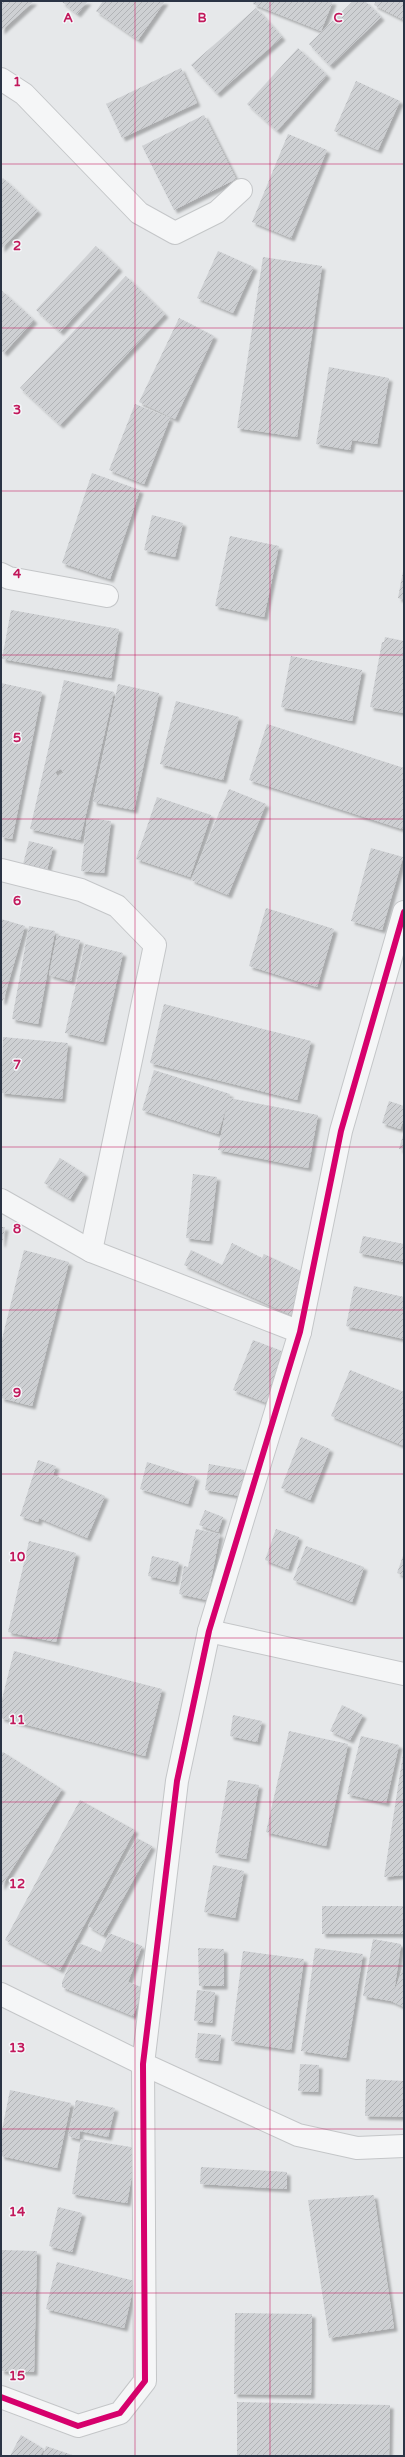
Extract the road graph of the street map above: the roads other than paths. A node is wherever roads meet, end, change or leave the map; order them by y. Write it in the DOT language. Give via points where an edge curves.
graph roads {
  1 [pos="1,79"];
  2 [pos="241,190"];
  3 [pos="1,574"];
  4 [pos="106,596"];
  5 [pos="1,870"];
  6 [pos="403,919"];
  7 [pos="1,1200"];
  8 [pos="91,1251"];
  9 [pos="300,1332"];
  10 [pos="209,1631"];
  11 [pos="404,1674"];
  12 [pos="1,1994"];
  13 [pos="143,2064"];
  14 [pos="404,2146"];
  15 [pos="1,2397"];
  1 -- 2 [label="street" via="24,94 139,214 175,233 217,212"];
  3 -- 4 [label="street" via="9,578"];
  5 -- 8 [label="street" via="81,890 117,906 155,945"];
  6 -- 9 [label="street" via="341,1131"];
  7 -- 8 [label="street"];
  8 -- 9 [label="street"];
  9 -- 10 [label="street"];
  10 -- 11 [label="street"];
  10 -- 13 [label="street" via="177,1781"];
  12 -- 13 [label="street"];
  13 -- 14 [label="street" via="298,2135 357,2148"];
  13 -- 15 [label="street" via="145,2381 120,2413 78,2426"];
}
